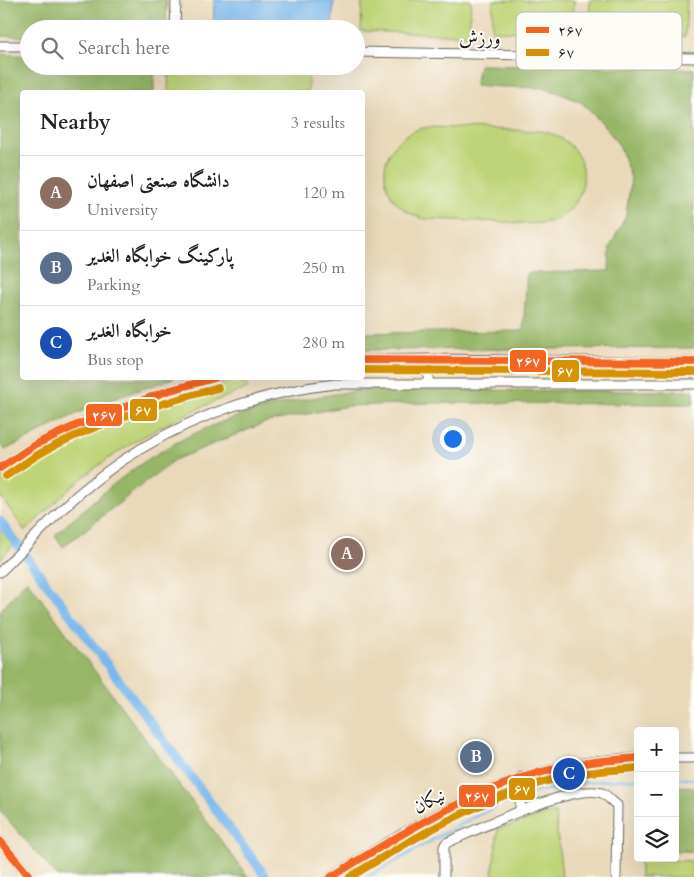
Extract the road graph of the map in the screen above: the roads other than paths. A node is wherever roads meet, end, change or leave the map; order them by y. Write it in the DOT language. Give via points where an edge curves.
graph roads {
  1 [pos="176,0"];
  2 [pos="176,20"];
  3 [pos="0,46"];
  4 [pos="20,46"];
  5 [pos="365,52"];
  6 [pos="516,55"];
  7 [pos="429,359"];
  8 [pos="365,360"];
  9 [pos="694,362"];
  10 [pos="208,380"];
  11 [pos="428,383"];
  12 [pos="694,384"];
  13 [pos="0,468"];
  14 [pos="0,572"];
  15 [pos="634,758"];
  16 [pos="679,758"];
  17 [pos="694,758"];
  18 [pos="521,777"];
  19 [pos="520,810"];
  20 [pos="0,841"];
  21 [pos="30,877"];
  22 [pos="331,877"];
  23 [pos="444,877"];
  24 [pos="616,877"];
  1 -- 2 [label="street"];
  3 -- 4 [label="street"];
  5 -- 6 [label="street, ورزش"];
  7 -- 8 [label="street"];
  7 -- 9 [label="street"];
  7 -- 11 [label="street"];
  10 -- 13 [label="street" via="167,391 77,425 36,444"];
  11 -- 12 [label="street"];
  11 -- 14 [label="street" via="335,384 295,389 230,406 188,424 122,461 80,493"];
  15 -- 18 [label="street, نیکان" via="596,760"];
  16 -- 17 [label="street"];
  18 -- 19 [label="street"];
  18 -- 22 [label="street, نیکان" via="481,791 448,808"];
  19 -- 23 [label="street" via="446,843"];
  19 -- 24 [label="street" via="587,791 603,793 617,805"];
  20 -- 21 [label="street"];
}
